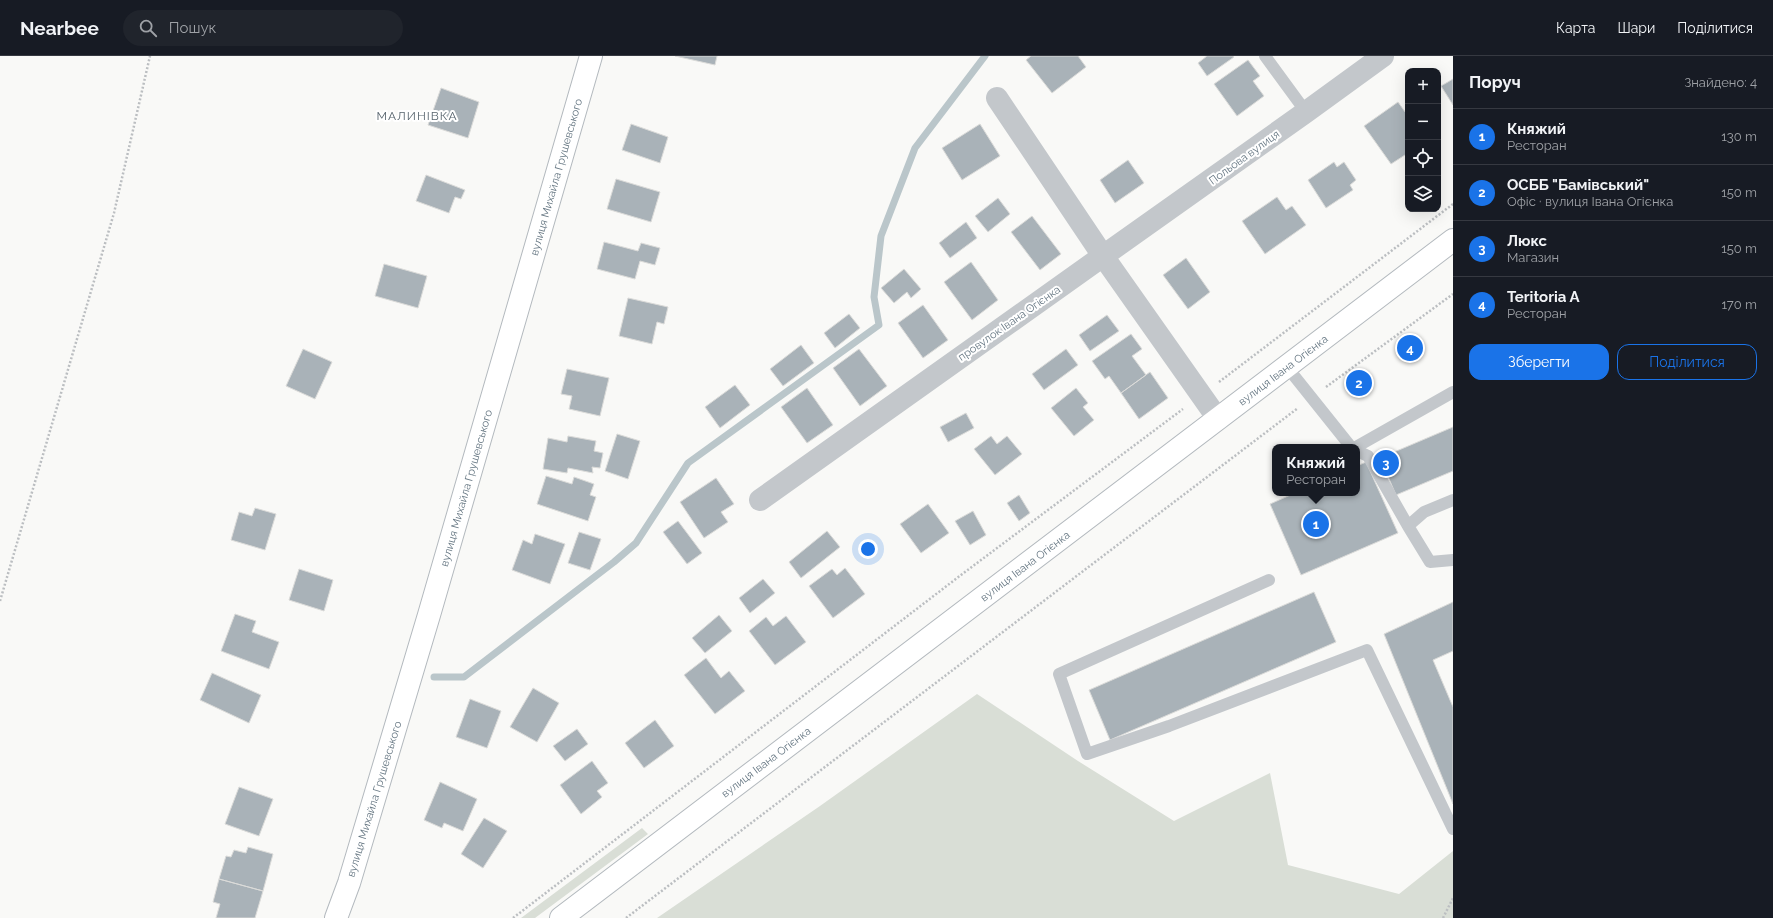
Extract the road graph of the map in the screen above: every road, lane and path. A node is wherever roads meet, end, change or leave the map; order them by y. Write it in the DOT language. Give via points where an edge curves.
graph roads {
  1 [pos="150,56"];
  2 [pos="590,56"];
  3 [pos="1265,56"];
  4 [pos="1383,56"];
  5 [pos="998,98"];
  6 [pos="1306,112"];
  7 [pos="1453,204"];
  8 [pos="1453,240"];
  9 [pos="1103,256"];
  10 [pos="1453,294"];
  11 [pos="1287,366"];
  12 [pos="1453,392"];
  13 [pos="1201,395"];
  14 [pos="1312,398"];
  15 [pos="1218,419"];
  16 [pos="1349,444"];
  17 [pos="1360,445"];
  18 [pos="1360,452"];
  19 [pos="760,500"];
  20 [pos="1453,500"];
  21 [pos="1408,526"];
  22 [pos="1453,560"];
  23 [pos="1269,580"];
  24 [pos="0,601"];
  25 [pos="1453,829"];
  26 [pos="349,883"];
  27 [pos="596,891"];
  28 [pos="1453,898"];
  29 [pos="336,918"];
  30 [pos="346,918"];
  31 [pos="513,918"];
  32 [pos="562,918"];
  33 [pos="571,918"];
  34 [pos="626,918"];
  35 [pos="1443,918"];
  1 -- 24 [label="path" via="114,213"];
  2 -- 26 [label="street, вулиця Михайла Грушевського" via="429,616"];
  3 -- 6 [label="lane"];
  4 -- 6 [label="street, Польова вулиця"];
  5 -- 9 [label="street"];
  6 -- 9 [label="street, Польова вулиця"];
  7 -- 13 [label="path"];
  8 -- 11 [label="street, вулиця Івана Огієнка"];
  9 -- 13 [label="street"];
  9 -- 19 [label="street, провулок Івана Огієнка"];
  10 -- 14 [label="path"];
  11 -- 14 [label="lane"];
  11 -- 15 [label="street, вулиця Івана Огієнка"];
  12 -- 17 [label="lane"];
  13 -- 15 [label="street"];
  13 -- 31 [label="path"];
  14 -- 16 [label="lane"];
  14 -- 34 [label="path"];
  15 -- 27 [label="street, вулиця Івана Огієнка"];
  18 -- 21 [label="lane" via="1368,456"];
  20 -- 21 [label="lane" via="1424,512"];
  21 -- 22 [label="lane" via="1430,562"];
  23 -- 25 [label="lane" via="1059,674 1087,754 1169,726 1367,650"];
  26 -- 29 [label="street, вулиця Михайла Грушевського"];
  26 -- 30 [label="street"];
  27 -- 32 [label="street"];
  27 -- 33 [label="street"];
  28 -- 35 [label="path"];
}
